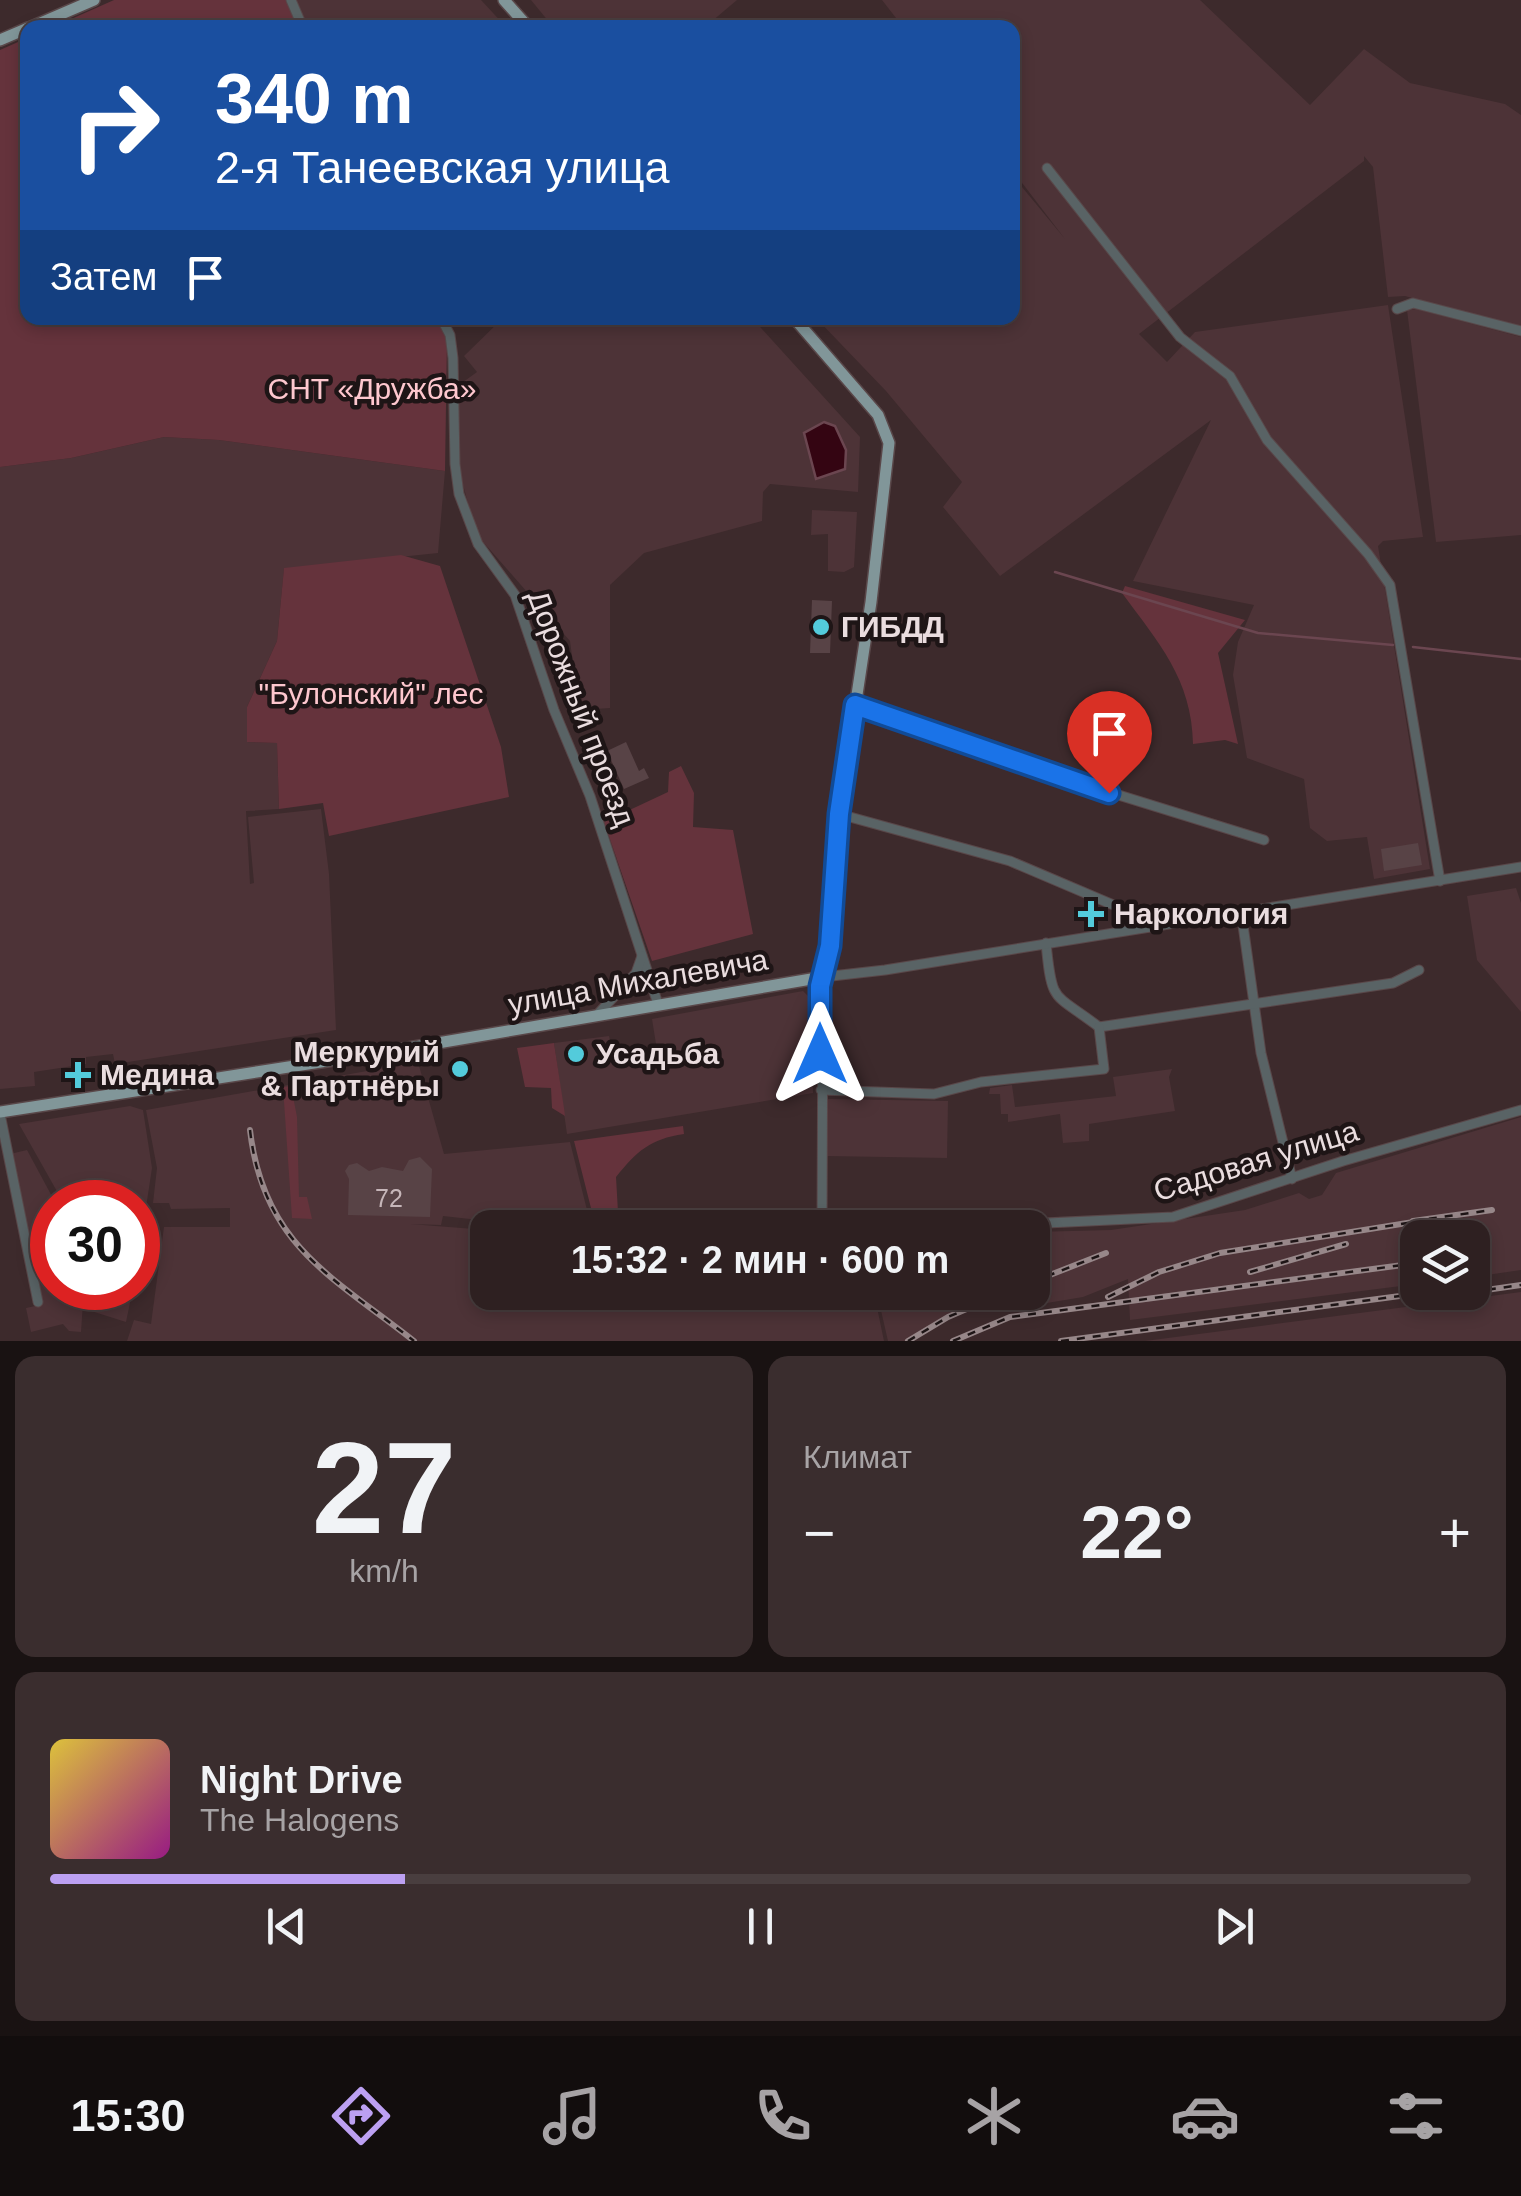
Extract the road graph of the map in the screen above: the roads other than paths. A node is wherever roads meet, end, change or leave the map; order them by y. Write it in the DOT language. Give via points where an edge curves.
graph roads {
  1 [pos="94,0"];
  2 [pos="504,0"];
  3 [pos="47,20"];
  4 [pos="522,20"];
  5 [pos="1047,168"];
  6 [pos="1397,309"];
  7 [pos="445,325"];
  8 [pos="800,325"];
  9 [pos="1521,331"];
  10 [pos="855,705"];
  11 [pos="839,814"];
  12 [pos="1264,840"];
  13 [pos="1521,867"];
  14 [pos="1440,880"];
  15 [pos="1241,911"];
  16 [pos="1151,925"];
  17 [pos="1046,943"];
  18 [pos="641,948"];
  19 [pos="1418,970"];
  20 [pos="823,977"];
  21 [pos="658,1004"];
  22 [pos="1254,1006"];
  23 [pos="596,1016"];
  24 [pos="1099,1026"];
  25 [pos="820,1090"];
  26 [pos="1521,1110"];
  27 [pos="0,1113"];
  28 [pos="1292,1179"];
  29 [pos="822,1210"];
  30 [pos="1050,1223"];
  31 [pos="30,1262"];
  1 -- 3 [label="main road"];
  2 -- 4 [label="main road"];
  5 -- 14 [label="street" via="1180,336 1230,376 1266,440 1390,585"];
  6 -- 9 [label="street" via="1413,303"];
  7 -- 18 [label="street, Дорожный проезд" via="453,358 460,494 478,544 515,595"];
  8 -- 10 [label="main road" via="878,415 889,443"];
  10 -- 11 [label="main road"];
  10 -- 12 [label="street" via="999,758"];
  11 -- 16 [label="street" via="1010,861"];
  11 -- 20 [label="main road"];
  13 -- 14 [label="street, улица Михалевича"];
  14 -- 15 [label="street, улица Михалевича"];
  15 -- 16 [label="street, улица Михалевича"];
  15 -- 22 [label="street"];
  16 -- 17 [label="street, улица Михалевича"];
  17 -- 20 [label="street, улица Михалевича"];
  17 -- 24 [label="street" via="1050,988 1064,1006"];
  18 -- 21 [label="street, Дорожный проезд"];
  18 -- 23 [label="street" via="636,973"];
  19 -- 22 [label="street" via="1392,983"];
  20 -- 21 [label="main road, улица Михалевича"];
  20 -- 25 [label="street"];
  21 -- 23 [label="main road, улица Михалевича"];
  22 -- 24 [label="street"];
  22 -- 28 [label="street"];
  23 -- 27 [label="main road, улица Михалевича"];
  24 -- 25 [label="street" via="1104,1068 934,1094"];
  25 -- 29 [label="street"];
  26 -- 28 [label="street, Садовая улица"];
  27 -- 31 [label="street"];
  28 -- 30 [label="street, Садовая улица" via="1173,1218"];
}
